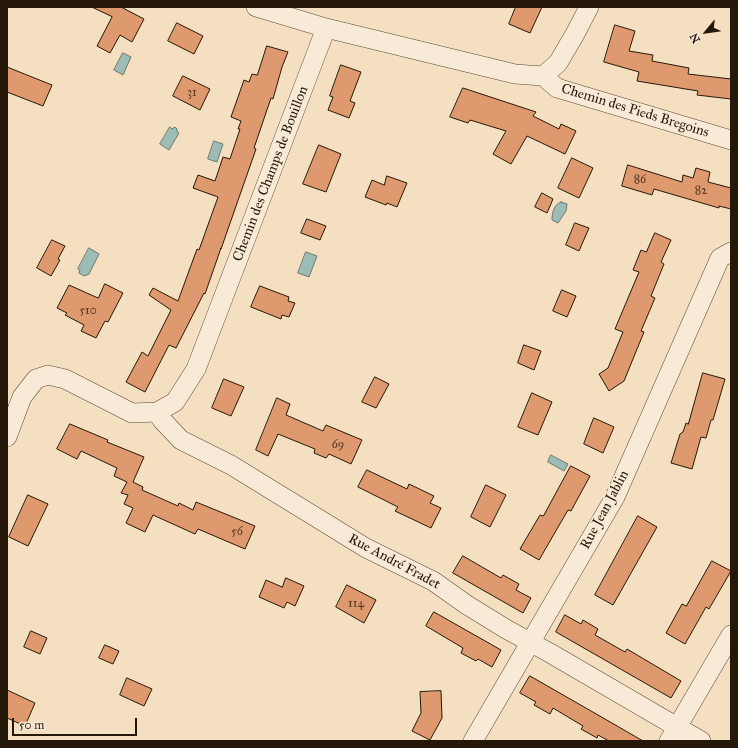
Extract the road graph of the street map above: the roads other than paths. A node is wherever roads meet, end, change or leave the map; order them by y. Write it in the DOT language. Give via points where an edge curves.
graph roads {
  1 [pos="256,7"];
  2 [pos="589,7"];
  3 [pos="326,28"];
  4 [pos="543,76"];
  5 [pos="731,140"];
  6 [pos="731,252"];
  7 [pos="157,412"];
  8 [pos="7,437"];
  9 [pos="731,635"];
  10 [pos="529,643"];
  11 [pos="673,734"];
  12 [pos="473,741"];
  13 [pos="701,741"];
  1 -- 3 [label="street"];
  2 -- 4 [label="street" via="558,63"];
  3 -- 4 [label="street" via="515,74"];
  3 -- 7 [label="street, Chemin des Champs de Bouillon" via="196,369 174,402"];
  4 -- 5 [label="street, Chemin des Pieds Bregoins" via="557,88"];
  6 -- 10 [label="street, Rue Jean Jablin" via="720,258 615,497"];
  7 -- 8 [label="street" via="132,412 65,379 48,376 36,379 22,397"];
  7 -- 10 [label="street, Rue André Fradet" via="180,440 231,465 366,548 433,581"];
  9 -- 11 [label="street"];
  10 -- 11 [label="street, Rue André Fradet" via="550,653"];
  10 -- 12 [label="street, Rue Jean Jablin"];
  11 -- 13 [label="street, Rue André Fradet"];
}
